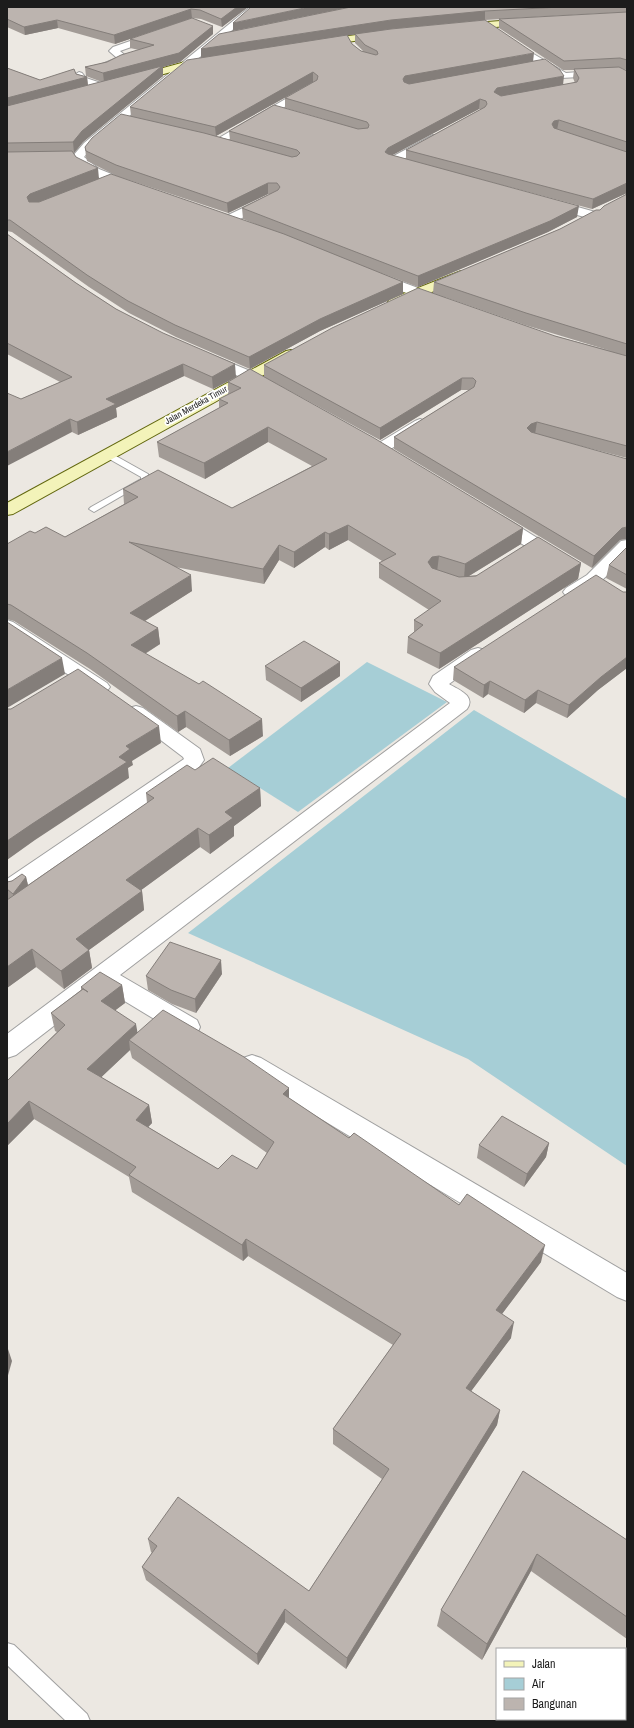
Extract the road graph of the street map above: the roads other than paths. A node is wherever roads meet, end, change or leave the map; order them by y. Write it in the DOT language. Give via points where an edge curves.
graph roads {
  1 [pos="256,7"];
  2 [pos="540,21"];
  3 [pos="489,22"];
  4 [pos="454,27"];
  5 [pos="170,30"];
  6 [pos="398,33"];
  7 [pos="218,34"];
  8 [pos="240,34"];
  9 [pos="310,44"];
  10 [pos="215,60"];
  11 [pos="546,64"];
  12 [pos="185,65"];
  13 [pos="532,67"];
  14 [pos="97,69"];
  15 [pos="79,75"];
  16 [pos="564,76"];
  17 [pos="627,77"];
  18 [pos="126,81"];
  19 [pos="107,86"];
  20 [pos="312,86"];
  21 [pos="572,87"];
  22 [pos="88,91"];
  23 [pos="272,110"];
  24 [pos="287,114"];
  25 [pos="121,119"];
  26 [pos="136,122"];
  27 [pos="446,131"];
  28 [pos="247,150"];
  29 [pos="423,170"];
  30 [pos="112,179"];
  31 [pos="99,184"];
  32 [pos="149,191"];
  33 [pos="273,198"];
  34 [pos="535,200"];
  35 [pos="608,208"];
  36 [pos="214,214"];
  37 [pos="595,216"];
  38 [pos="228,220"];
  39 [pos="242,224"];
  40 [pos="578,225"];
  41 [pos="476,268"];
  42 [pos="367,272"];
  43 [pos="417,293"];
  44 [pos="455,306"];
  45 [pos="382,308"];
  46 [pos="305,346"];
  47 [pos="199,354"];
  48 [pos="250,376"];
  49 [pos="284,395"];
  50 [pos="434,415"];
  51 [pos="380,449"];
  52 [pos="107,454"];
  53 [pos="94,508"];
  54 [pos="7,510"];
  55 [pos="481,511"];
  56 [pos="627,545"];
  57 [pos="588,576"];
  58 [pos="553,605"];
  59 [pos="7,626"];
  60 [pos="495,643"];
  61 [pos="82,674"];
  62 [pos="61,686"];
  63 [pos="7,890"];
  64 [pos="102,976"];
  65 [pos="7,1048"];
  66 [pos="627,1288"];
  67 [pos="7,1652"];
  68 [pos="80,1721"];
  1 -- 7 [label="street"];
  2 -- 3 [label="main road"];
  3 -- 4 [label="main road"];
  3 -- 11 [label="street" via="503,39"];
  5 -- 14 [label="street" via="116,49 114,51 122,57 121,59"];
  6 -- 9 [label="main road"];
  7 -- 8 [label="street"];
  7 -- 12 [label="street"];
  10 -- 12 [label="main road"];
  11 -- 13 [label="street"];
  11 -- 16 [label="street"];
  12 -- 18 [label="main road"];
  12 -- 25 [label="street"];
  15 -- 19 [label="street" via="82,80"];
  16 -- 17 [label="street" via="613,72"];
  16 -- 21 [label="street"];
  19 -- 22 [label="main road"];
  20 -- 23 [label="street"];
  23 -- 24 [label="street"];
  23 -- 28 [label="street" via="212,140"];
  25 -- 26 [label="street"];
  25 -- 30 [label="street" via="74,157 82,164"];
  27 -- 29 [label="street" via="392,160"];
  30 -- 31 [label="street"];
  30 -- 32 [label="street"];
  33 -- 38 [label="street"];
  34 -- 37 [label="street"];
  35 -- 37 [label="main road"];
  36 -- 38 [label="street"];
  37 -- 40 [label="main road"];
  38 -- 39 [label="street"];
  41 -- 43 [label="main road"];
  42 -- 43 [label="street"];
  43 -- 44 [label="street"];
  43 -- 45 [label="main road"];
  46 -- 48 [label="main road, Jalan Merdeka Timur"];
  47 -- 48 [label="street"];
  48 -- 49 [label="street"];
  48 -- 52 [label="main road, Jalan Merdeka Timur"];
  50 -- 51 [label="street"];
  52 -- 53 [label="lane" via="146,476 145,480"];
  52 -- 54 [label="main road, Jalan Merdeka Timur"];
  55 -- 57 [label="street" via="529,548"];
  56 -- 57 [label="street"];
  57 -- 58 [label="street"];
  59 -- 61 [label="street"];
  60 -- 64 [label="street" via="440,680 442,688 460,699 460,705"];
  61 -- 62 [label="street"];
  61 -- 63 [label="street" via="193,754 194,760"];
  64 -- 65 [label="street"];
  64 -- 66 [label="street"];
  67 -- 68 [label="lane"];
}
